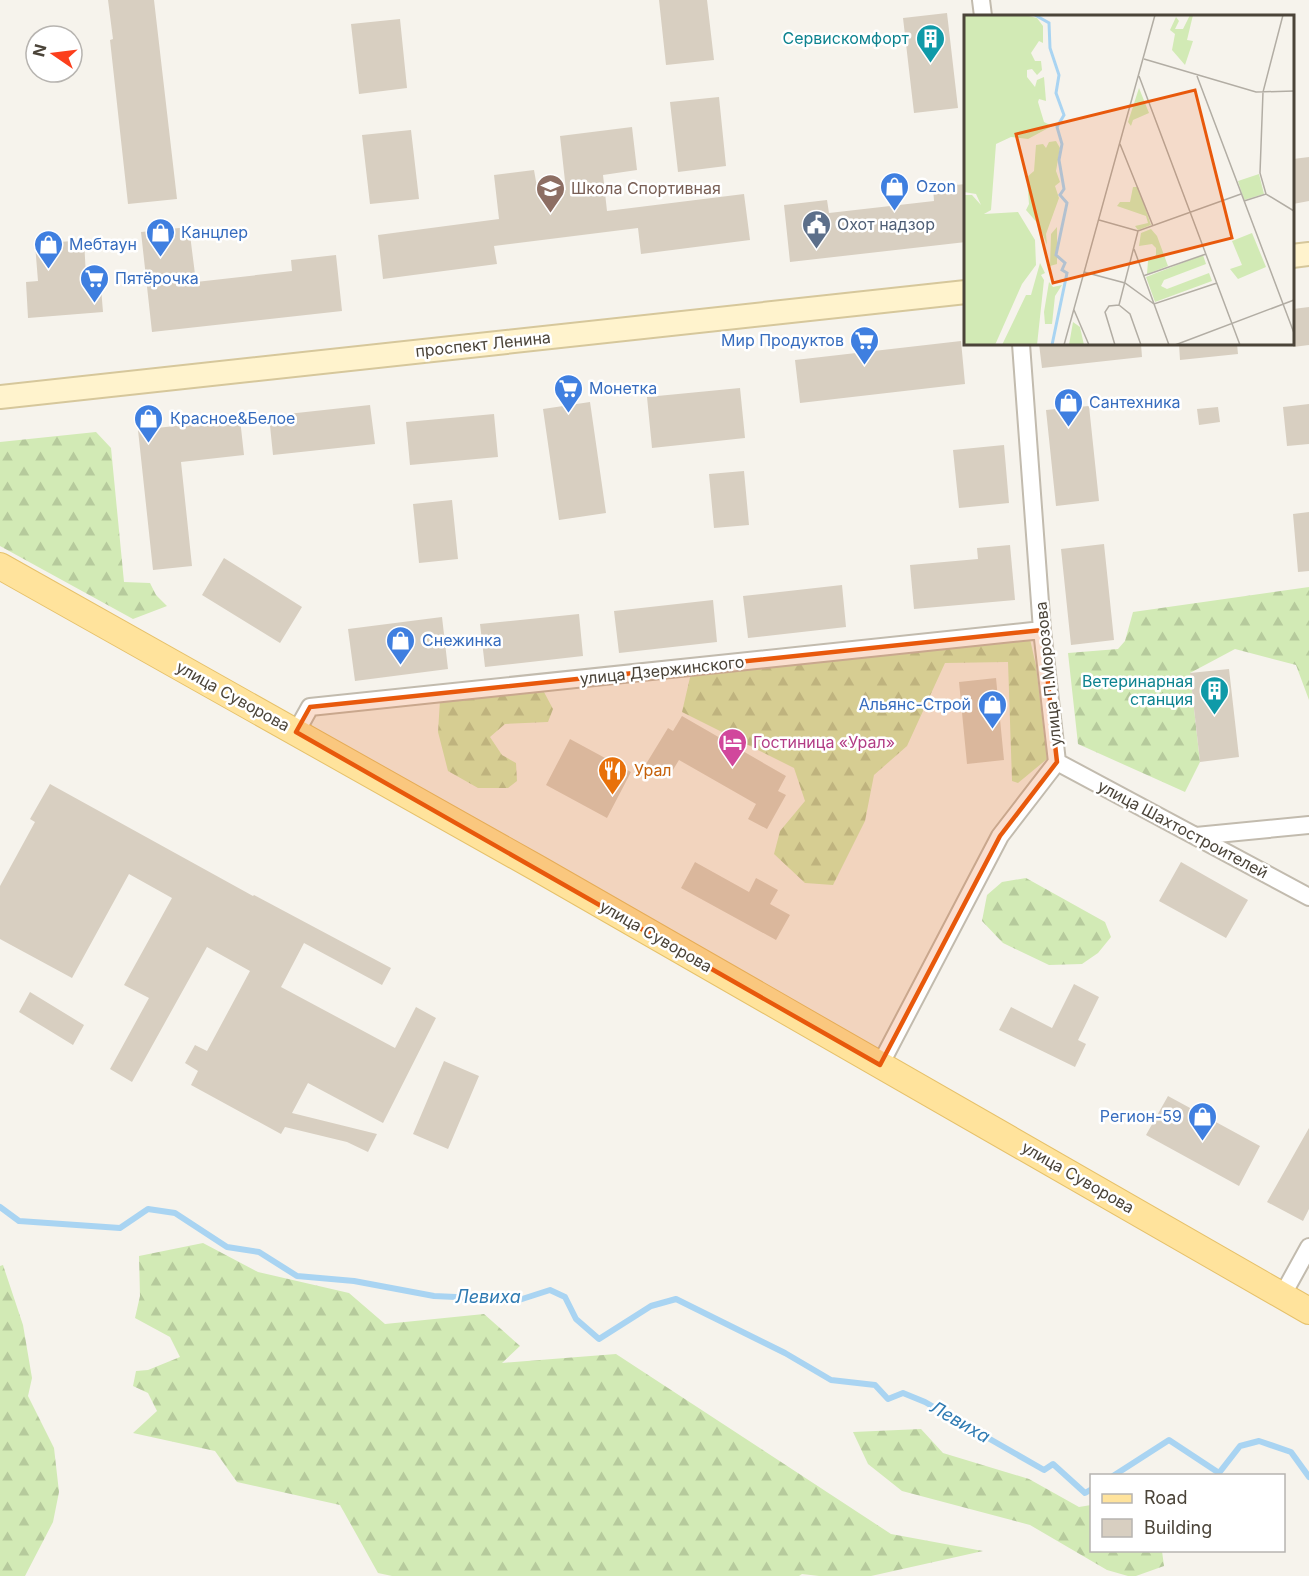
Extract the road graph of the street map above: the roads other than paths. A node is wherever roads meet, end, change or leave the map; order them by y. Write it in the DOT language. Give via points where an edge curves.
graph roads {
  1 [pos="981,0"];
  2 [pos="983,15"];
  3 [pos="1309,254"];
  4 [pos="1294,256"];
  5 [pos="964,292"];
  6 [pos="1021,345"];
  7 [pos="0,397"];
  8 [pos="0,566"];
  9 [pos="1042,630"];
  10 [pos="296,732"];
  11 [pos="1057,762"];
  12 [pos="1309,825"];
  13 [pos="1196,836"];
  14 [pos="1309,897"];
  15 [pos="880,1065"];
  16 [pos="1309,1246"];
  17 [pos="1282,1296"];
  18 [pos="1309,1311"];
  1 -- 2 [label="street"];
  3 -- 4 [label="main road"];
  5 -- 7 [label="main road, проспект Ленина"];
  6 -- 9 [label="street, улица П.Морозова"];
  8 -- 10 [label="main road, улица Суворова"];
  9 -- 10 [label="street, улица Дзержинского" via="310,707"];
  9 -- 11 [label="street, улица П.Морозова"];
  10 -- 15 [label="main road, улица Суворова"];
  11 -- 13 [label="street, улица Шахтостроителей"];
  11 -- 15 [label="street, улица П.Морозова" via="1000,836"];
  12 -- 13 [label="street"];
  13 -- 14 [label="street, улица Шахтостроителей"];
  15 -- 17 [label="main road, улица Суворова"];
  16 -- 17 [label="street"];
  17 -- 18 [label="main road, улица Суворова"];
}
